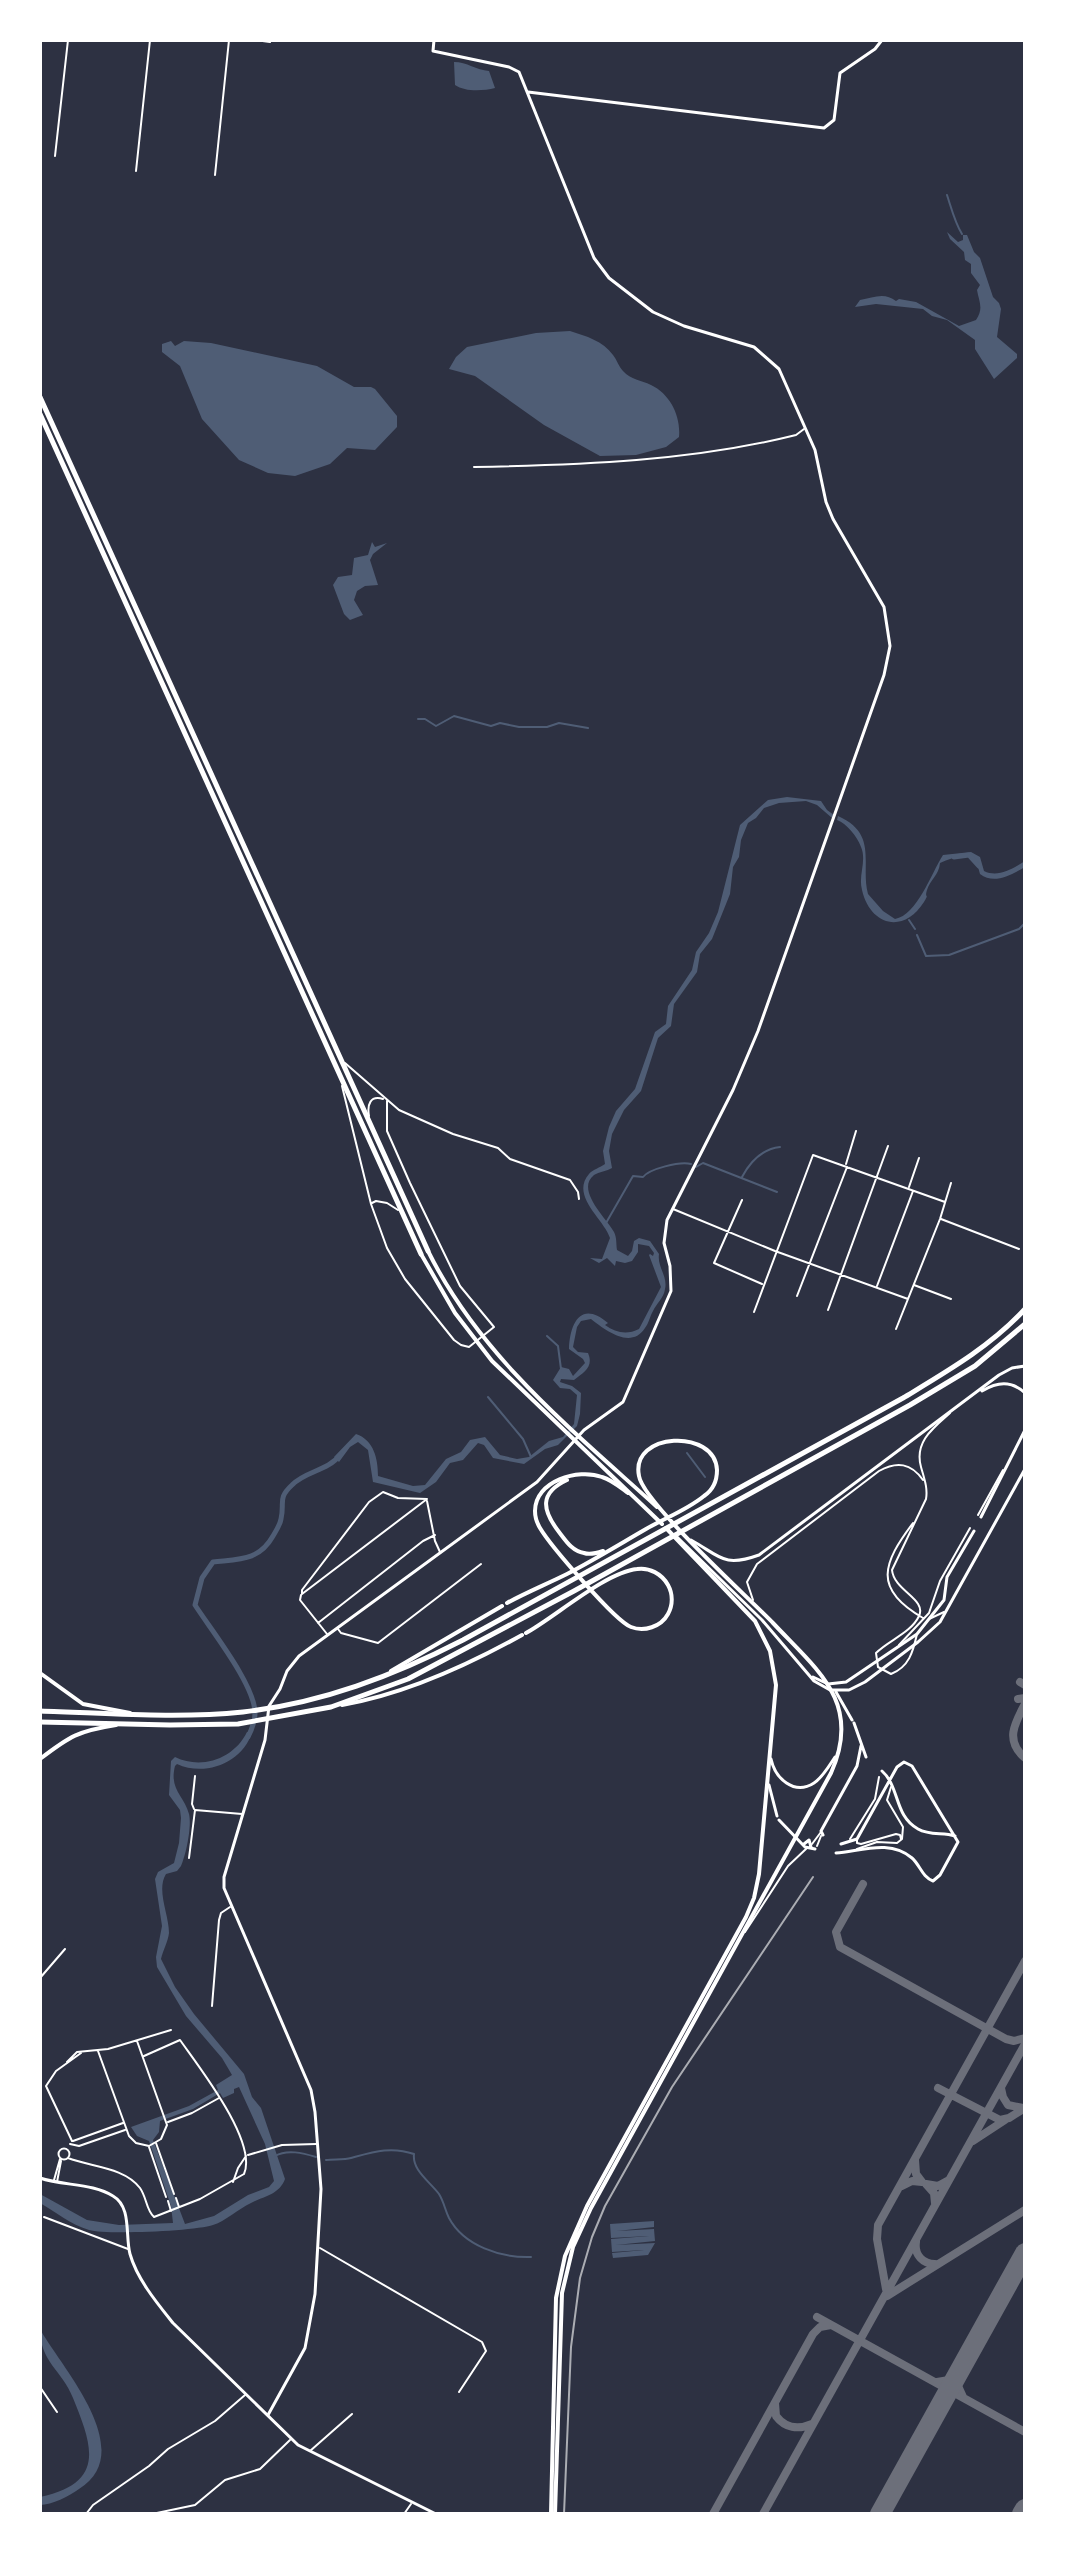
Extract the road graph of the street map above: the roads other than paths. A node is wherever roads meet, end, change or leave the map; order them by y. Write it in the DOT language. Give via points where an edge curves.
graph roads {
  1 [pos="68,40"];
  2 [pos="150,40"];
  3 [pos="229,40"];
  4 [pos="255,40"];
  5 [pos="434,40"];
  6 [pos="882,40"];
  7 [pos="270,42"];
  8 [pos="528,92"];
  9 [pos="55,156"];
  10 [pos="136,171"];
  11 [pos="215,175"];
  12 [pos="40,397"];
  13 [pos="40,414"];
  14 [pos="806,428"];
  15 [pos="474,467"];
  16 [pos="342,1059"];
  17 [pos="341,1078"];
  18 [pos="386,1100"];
  19 [pos="370,1122"];
  20 [pos="856,1131"];
  21 [pos="888,1146"];
  22 [pos="919,1158"];
  23 [pos="846,1166"];
  24 [pos="878,1178"];
  25 [pos="951,1183"];
  26 [pos="908,1188"];
  27 [pos="914,1190"];
  28 [pos="370,1196"];
  29 [pos="579,1199"];
  30 [pos="742,1200"];
  31 [pos="376,1201"];
  32 [pos="945,1202"];
  33 [pos="371,1204"];
  34 [pos="672,1209"];
  35 [pos="405,1217"];
  36 [pos="940,1219"];
  37 [pos="729,1232"];
  38 [pos="1019,1249"];
  39 [pos="428,1251"];
  40 [pos="775,1251"];
  41 [pos="421,1254"];
  42 [pos="810,1262"];
  43 [pos="842,1274"];
  44 [pos="762,1284"];
  45 [pos="913,1284"];
  46 [pos="876,1288"];
  47 [pos="797,1296"];
  48 [pos="908,1299"];
  49 [pos="951,1299"];
  50 [pos="1025,1309"];
  51 [pos="828,1310"];
  52 [pos="754,1312"];
  53 [pos="1025,1324"];
  54 [pos="896,1329"];
  55 [pos="1025,1366"];
  56 [pos="1025,1393"];
  57 [pos="968,1400"];
  58 [pos="951,1413"];
  59 [pos="1025,1430"];
  60 [pos="1025,1469"];
  61 [pos="573,1477"];
  62 [pos="926,1485"];
  63 [pos="427,1499"];
  64 [pos="635,1499"];
  65 [pos="657,1507"];
  66 [pos="919,1516"];
  67 [pos="980,1516"];
  68 [pos="662,1524"];
  69 [pos="972,1530"];
  70 [pos="435,1535"];
  71 [pos="691,1540"];
  72 [pos="614,1547"];
  73 [pos="440,1552"];
  74 [pos="481,1564"];
  75 [pos="302,1594"];
  76 [pos="755,1603"];
  77 [pos="950,1604"];
  78 [pos="318,1623"];
  79 [pos="337,1628"];
  80 [pos="917,1634"];
  81 [pos="328,1635"];
  82 [pos="905,1642"];
  83 [pos="804,1670"];
  84 [pos="40,1673"];
  85 [pos="826,1679"];
  86 [pos="360,1686"];
  87 [pos="331,1707"];
  88 [pos="40,1711"];
  89 [pos="132,1713"];
  90 [pos="40,1722"];
  91 [pos="125,1724"];
  92 [pos="861,1746"];
  93 [pos="839,1750"];
  94 [pos="770,1755"];
  95 [pos="866,1757"];
  96 [pos="40,1759"];
  97 [pos="863,1763"];
  98 [pos="857,1766"];
  99 [pos="882,1771"];
  100 [pos="768,1774"];
  101 [pos="195,1776"];
  102 [pos="879,1777"];
  103 [pos="892,1786"];
  104 [pos="195,1810"];
  105 [pos="243,1814"];
  106 [pos="822,1834"];
  107 [pos="956,1837"];
  108 [pos="857,1839"];
  109 [pos="901,1841"];
  110 [pos="843,1844"];
  111 [pos="811,1847"];
  112 [pos="848,1852"];
  113 [pos="836,1853"];
  114 [pos="189,1858"];
  115 [pos="230,1907"];
  116 [pos="744,1933"];
  117 [pos="65,1949"];
  118 [pos="40,1978"];
  119 [pos="212,2006"];
  120 [pos="171,2030"];
  121 [pos="137,2041"];
  122 [pos="98,2051"];
  123 [pos="144,2056"];
  124 [pos="218,2097"];
  125 [pos="166,2121"];
  126 [pos="124,2122"];
  127 [pos="126,2129"];
  128 [pos="71,2142"];
  129 [pos="156,2143"];
  130 [pos="317,2144"];
  131 [pos="149,2145"];
  132 [pos="67,2150"];
  133 [pos="247,2155"];
  134 [pos="68,2158"];
  135 [pos="61,2159"];
  136 [pos="40,2178"];
  137 [pos="233,2182"];
  138 [pos="55,2183"];
  139 [pos="179,2208"];
  140 [pos="172,2211"];
  141 [pos="44,2217"];
  142 [pos="320,2248"];
  143 [pos="129,2250"];
  144 [pos="40,2387"];
  145 [pos="459,2392"];
  146 [pos="246,2394"];
  147 [pos="57,2412"];
  148 [pos="352,2414"];
  149 [pos="268,2416"];
  150 [pos="291,2439"];
  151 [pos="309,2451"];
  152 [pos="411,2502"];
  153 [pos="86,2514"];
  154 [pos="152,2514"];
  155 [pos="404,2514"];
  156 [pos="436,2514"];
  157 [pos="553,2514"];
  1 -- 9 [label="street"];
  2 -- 10 [label="street"];
  3 -- 11 [label="street"];
  4 -- 7 [label="street"];
  5 -- 8 [label="street" via="433,51 513,68"];
  6 -- 8 [label="street" via="840,73 834,120 824,128"];
  8 -- 14 [label="street" via="600,267 668,320 764,353 779,369"];
  12 -- 16 [label="highway"];
  13 -- 17 [label="highway"];
  14 -- 15 [label="street" via="736,449 628,461"];
  14 -- 34 [label="street" via="820,463 826,502 881,601 890,646 833,824 745,1063"];
  16 -- 18 [label="street"];
  16 -- 19 [label="highway"];
  17 -- 28 [label="street"];
  17 -- 35 [label="highway"];
  18 -- 19 [label="street" via="377,1097 369,1103"];
  18 -- 29 [label="street" via="431,1125 570,1180"];
  18 -- 33 [label="street" via="387,1131 410,1183 460,1286 494,1327 469,1347 454,1340 398,1268"];
  19 -- 39 [label="highway"];
  20 -- 23 [label="street"];
  21 -- 24 [label="street"];
  22 -- 26 [label="street"];
  23 -- 24 [label="street"];
  23 -- 40 [label="street" via="813,1155"];
  23 -- 42 [label="street"];
  24 -- 26 [label="street"];
  24 -- 43 [label="street"];
  25 -- 32 [label="street"];
  26 -- 27 [label="street"];
  27 -- 32 [label="street"];
  27 -- 46 [label="street"];
  28 -- 31 [label="street"];
  28 -- 33 [label="street"];
  30 -- 37 [label="street"];
  31 -- 33 [label="street"];
  31 -- 35 [label="street" via="392,1205"];
  32 -- 36 [label="street"];
  34 -- 37 [label="street"];
  34 -- 73 [label="street" via="663,1234 671,1291 623,1402 584,1430 537,1482"];
  35 -- 41 [label="highway"];
  36 -- 38 [label="street"];
  36 -- 45 [label="street"];
  37 -- 40 [label="street"];
  37 -- 44 [label="street" via="714,1263"];
  39 -- 65 [label="main road" via="486,1344"];
  40 -- 42 [label="street"];
  40 -- 44 [label="street"];
  41 -- 64 [label="main road" via="481,1348"];
  42 -- 43 [label="street"];
  42 -- 47 [label="street"];
  43 -- 46 [label="street"];
  43 -- 51 [label="street"];
  44 -- 52 [label="street"];
  45 -- 48 [label="street"];
  45 -- 49 [label="street"];
  46 -- 48 [label="street"];
  48 -- 54 [label="street"];
  50 -- 86 [label="highway" via="969,1358 463,1640"];
  53 -- 87 [label="highway" via="975,1366 779,1478 440,1663"];
  55 -- 57 [label="street" via="1008,1370"];
  56 -- 57 [label="street" via="1000,1383"];
  57 -- 58 [label="street"];
  58 -- 62 [label="street" via="922,1443 919,1457"];
  58 -- 71 [label="street" via="759,1555 722,1560"];
  59 -- 67 [label="street"];
  60 -- 77 [label="street"];
  61 -- 64 [label="main road" via="601,1476"];
  61 -- 72 [label="main road" via="549,1494 550,1521 578,1552"];
  61 -- 87 [label="main road" via="549,1485 539,1495 535,1508 541,1529 565,1559 604,1602 623,1622 640,1629 664,1619 672,1598 668,1586 650,1570 634,1569 596,1588 524,1634 413,1684"];
  62 -- 66 [label="street"];
  62 -- 76 [label="street" via="907,1466 895,1464 879,1471 757,1564 747,1582"];
  63 -- 70 [label="street"];
  63 -- 75 [label="street"];
  63 -- 75 [label="street" via="380,1493"];
  64 -- 68 [label="main road"];
  65 -- 71 [label="main road"];
  65 -- 72 [label="main road" via="640,1483 641,1458 662,1442 702,1446 717,1467 716,1481 703,1497"];
  66 -- 77 [label="street" via="896,1548 886,1572 889,1584 928,1620 939,1617"];
  66 -- 80 [label="street" via="892,1570 897,1586 914,1598 921,1612 876,1653 878,1667 891,1674 898,1671 910,1658"];
  68 -- 83 [label="street" via="744,1601"];
  68 -- 94 [label="main road" via="764,1636 776,1676"];
  69 -- 80 [label="street" via="947,1577 944,1600"];
  69 -- 82 [label="street" via="940,1581 929,1613"];
  70 -- 73 [label="street"];
  70 -- 78 [label="street"];
  71 -- 76 [label="main road"];
  72 -- 86 [label="main road"];
  73 -- 79 [label="street"];
  74 -- 79 [label="street" via="378,1643"];
  75 -- 78 [label="street" via="300,1600"];
  76 -- 85 [label="main road"];
  77 -- 83 [label="street" via="925,1637 854,1688 825,1688"];
  78 -- 81 [label="street"];
  79 -- 81 [label="street"];
  80 -- 82 [label="street"];
  81 -- 105 [label="street" via="292,1663 272,1700"];
  82 -- 83 [label="street" via="837,1684 822,1682"];
  84 -- 89 [label="main road" via="83,1704"];
  85 -- 92 [label="street" via="853,1721"];
  85 -- 93 [label="main road" via="838,1706"];
  86 -- 89 [label="highway" via="240,1712"];
  87 -- 91 [label="highway" via="238,1724"];
  88 -- 89 [label="highway"];
  90 -- 91 [label="highway"];
  91 -- 96 [label="main road" via="82,1731"];
  92 -- 95 [label="street"];
  92 -- 98 [label="street"];
  93 -- 94 [label="street" via="818,1779 803,1787 780,1778"];
  93 -- 116 [label="main road"];
  94 -- 100 [label="main road"];
  97 -- 98 [label="street"];
  98 -- 106 [label="street"];
  99 -- 103 [label="street"];
  100 -- 111 [label="street" via="778,1818"];
  100 -- 157 [label="main road" via="756,1889 746,1917 587,2206 565,2256 556,2298"];
  101 -- 104 [label="street"];
  102 -- 110 [label="street" via="875,1799"];
  103 -- 107 [label="street" via="909,1823 921,1831"];
  103 -- 109 [label="street" via="887,1798 903,1827"];
  104 -- 105 [label="street"];
  104 -- 114 [label="street"];
  105 -- 115 [label="street" via="224,1877"];
  106 -- 111 [label="street"];
  107 -- 108 [label="street" via="912,1766 904,1762"];
  107 -- 112 [label="street" via="957,1845 935,1881 907,1854 894,1849"];
  108 -- 109 [label="street" via="894,1834"];
  108 -- 110 [label="street"];
  109 -- 112 [label="street"];
  111 -- 116 [label="street" via="788,1866"];
  112 -- 113 [label="street"];
  115 -- 119 [label="street" via="219,1920"];
  115 -- 130 [label="street" via="311,2090"];
  116 -- 157 [label="main road" via="573,2247 561,2311"];
  117 -- 118 [label="street"];
  120 -- 121 [label="street"];
  121 -- 122 [label="street"];
  121 -- 123 [label="street"];
  122 -- 126 [label="street"];
  122 -- 128 [label="street" via="73,2053 46,2086"];
  123 -- 124 [label="street" via="179,2039"];
  123 -- 125 [label="street"];
  124 -- 125 [label="street"];
  124 -- 133 [label="street"];
  125 -- 129 [label="street"];
  126 -- 127 [label="street"];
  126 -- 128 [label="street"];
  127 -- 128 [label="street" via="79,2146"];
  127 -- 131 [label="street" via="134,2141"];
  128 -- 132 [label="street"];
  129 -- 131 [label="street"];
  129 -- 139 [label="street"];
  130 -- 133 [label="street" via="282,2145"];
  130 -- 142 [label="street"];
  131 -- 140 [label="street"];
  132 -- 134 [label="street"];
  132 -- 135 [label="street" via="60,2151"];
  133 -- 137 [label="street"];
  133 -- 137 [label="street" via="246,2171"];
  134 -- 135 [label="street"];
  134 -- 140 [label="street" via="132,2180 152,2216"];
  135 -- 138 [label="street"];
  136 -- 138 [label="street"];
  137 -- 139 [label="street"];
  138 -- 143 [label="street" via="110,2194 121,2202"];
  139 -- 140 [label="street"];
  141 -- 143 [label="street"];
  142 -- 145 [label="street" via="482,2342 484,2356"];
  142 -- 149 [label="street" via="307,2342"];
  143 -- 146 [label="street" via="173,2323"];
  144 -- 147 [label="street"];
  146 -- 149 [label="street"];
  146 -- 153 [label="street"];
  148 -- 151 [label="street"];
  149 -- 150 [label="street"];
  150 -- 151 [label="street"];
  150 -- 154 [label="street" via="260,2469 225,2480 195,2505"];
  151 -- 152 [label="street"];
  152 -- 155 [label="street"];
  152 -- 156 [label="street"];
}
